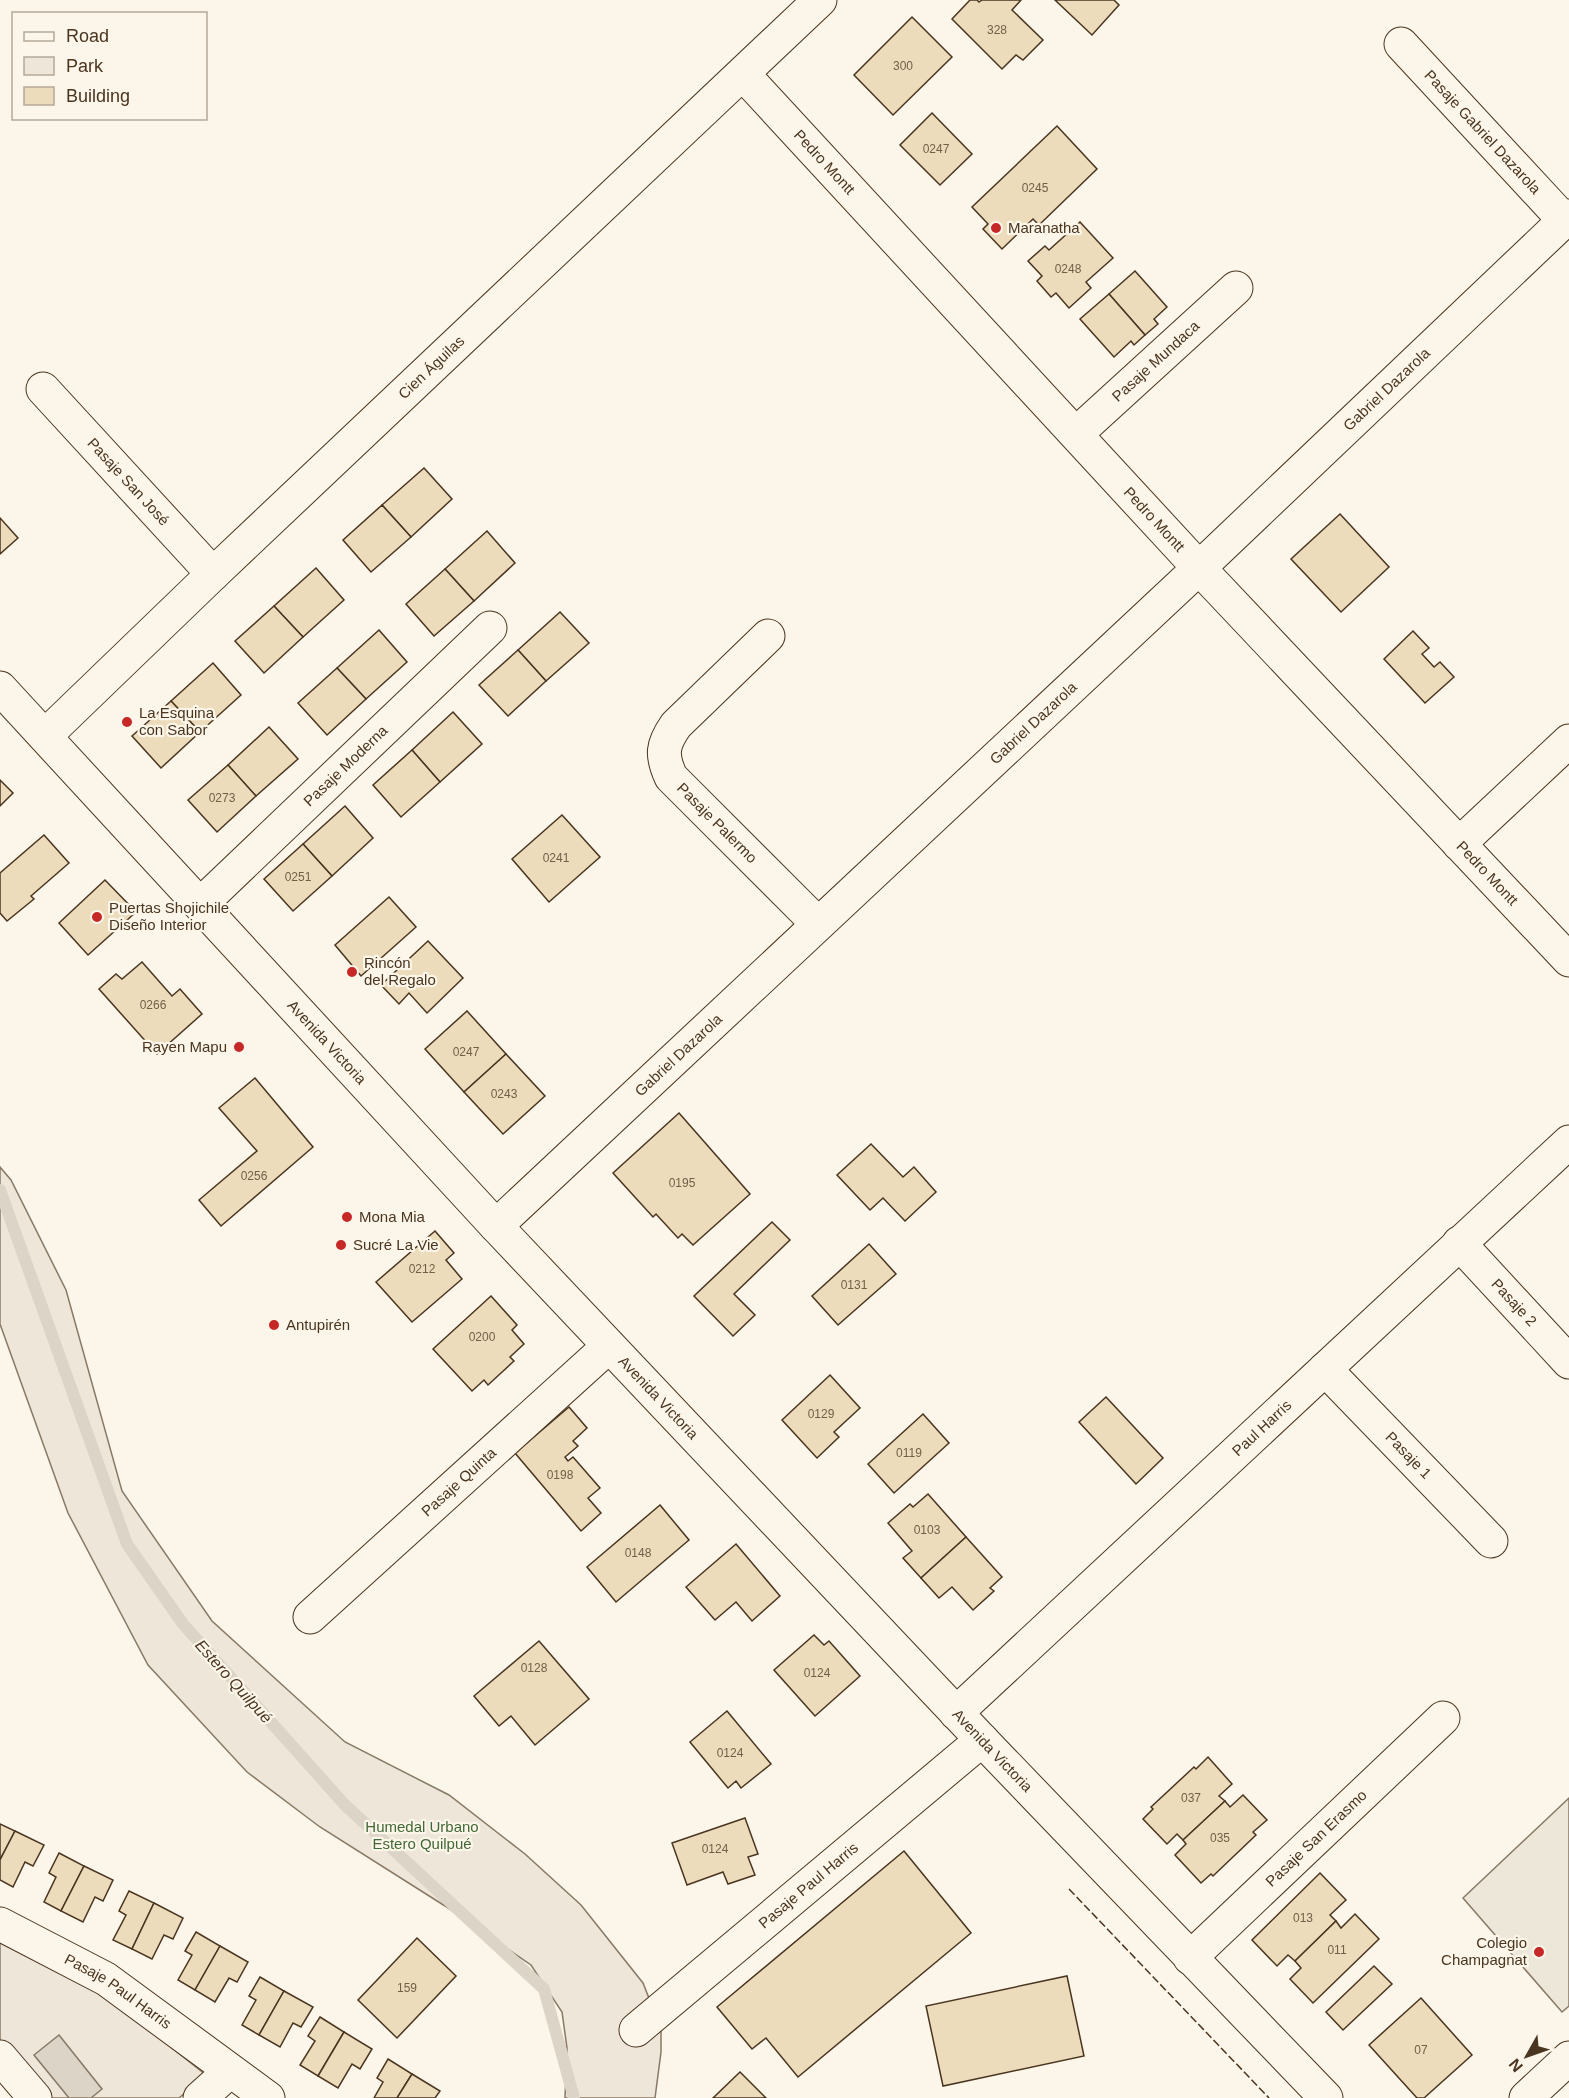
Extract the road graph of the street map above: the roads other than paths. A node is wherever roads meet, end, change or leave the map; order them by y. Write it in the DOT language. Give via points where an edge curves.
graph roads {
  1 [pos="820,0"];
  2 [pos="1401,44"];
  3 [pos="742,75"];
  4 [pos="1567,218"];
  5 [pos="1236,288"];
  6 [pos="43,389"];
  7 [pos="1076,434"];
  8 [pos="1199,568"];
  9 [pos="213,574"];
  10 [pos="490,628"];
  11 [pos="768,636"];
  12 [pos="0,688"];
  13 [pos="45,736"];
  14 [pos="1569,741"];
  15 [pos="1459,844"];
  16 [pos="201,904"];
  17 [pos="818,924"];
  18 [pos="1569,960"];
  19 [pos="1569,1142"];
  20 [pos="496,1226"];
  21 [pos="1459,1243"];
  22 [pos="609,1346"];
  23 [pos="1569,1362"];
  24 [pos="1324,1370"];
  25 [pos="1491,1541"];
  26 [pos="310,1617"];
  27 [pos="956,1713"];
  28 [pos="1443,1718"];
  29 [pos="982,1740"];
  30 [pos="0,1924"];
  31 [pos="1190,1958"];
  32 [pos="636,2030"];
  33 [pos="0,2057"];
  34 [pos="1569,2058"];
  35 [pos="230,2071"];
  36 [pos="35,2098"];
  37 [pos="200,2098"];
  38 [pos="268,2098"];
  39 [pos="1326,2098"];
  40 [pos="1526,2098"];
  1 -- 3 [label="street, Cien Águilas"];
  2 -- 4 [label="street, Pasaje Gabriel Dazarola"];
  3 -- 7 [label="street, Pedro Montt"];
  3 -- 9 [label="street, Cien Águilas"];
  4 -- 8 [label="street, Gabriel Dazarola"];
  5 -- 7 [label="street, Pasaje Mundaca"];
  6 -- 9 [label="street, Pasaje San José"];
  7 -- 8 [label="street, Pedro Montt"];
  8 -- 15 [label="street, Pedro Montt"];
  8 -- 17 [label="street, Gabriel Dazarola"];
  9 -- 13 [label="street, Cien Águilas"];
  10 -- 16 [label="street, Pasaje Moderna"];
  11 -- 17 [label="street, Pasaje Palermo" via="676,725 664,748 664,763 671,777"];
  12 -- 13 [label="street, Avenida Victoria"];
  13 -- 16 [label="street, Avenida Victoria"];
  14 -- 15 [label="street"];
  15 -- 18 [label="street, Pedro Montt"];
  16 -- 20 [label="street, Avenida Victoria"];
  17 -- 20 [label="street, Gabriel Dazarola"];
  19 -- 21 [label="street, Paul Harris"];
  20 -- 22 [label="street, Avenida Victoria"];
  21 -- 23 [label="street, Pasaje 2"];
  21 -- 24 [label="street, Paul Harris"];
  22 -- 26 [label="street, Pasaje Quinta"];
  22 -- 27 [label="street, Avenida Victoria"];
  24 -- 25 [label="street, Pasaje 1"];
  24 -- 27 [label="street, Paul Harris"];
  27 -- 29 [label="street, Avenida Victoria"];
  28 -- 31 [label="street, Pasaje San Erasmo"];
  29 -- 31 [label="street, Avenida Victoria"];
  29 -- 32 [label="street, Pasaje Paul Harris"];
  30 -- 35 [label="street, Pasaje Paul Harris" via="106,1979"];
  31 -- 39 [label="street, Avenida Victoria"];
  33 -- 36 [label="street"];
  34 -- 40 [label="street"];
  35 -- 37 [label="street"];
  35 -- 38 [label="street, Pasaje Paul Harris"];
}
